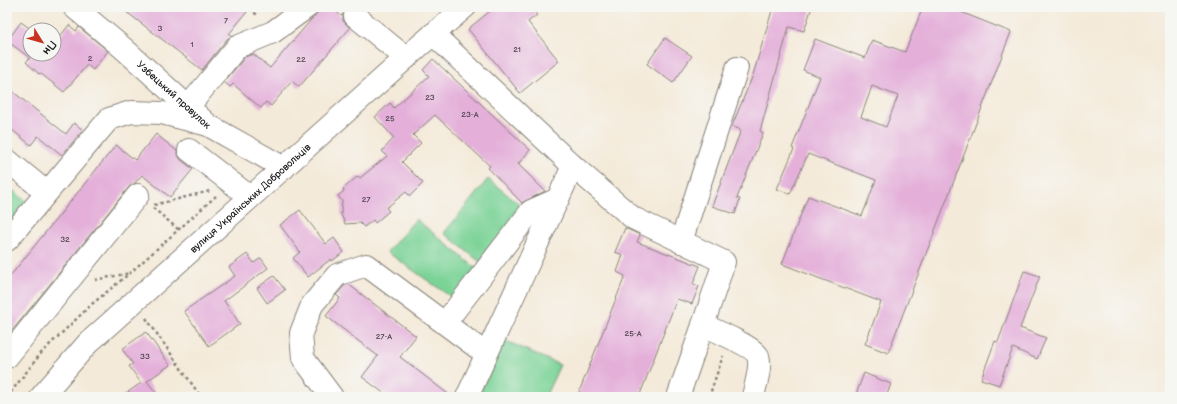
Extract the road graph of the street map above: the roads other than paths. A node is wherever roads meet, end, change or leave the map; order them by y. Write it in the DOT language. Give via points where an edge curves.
graph roads {
  1 [pos="74,7"];
  2 [pos="307,7"];
  3 [pos="466,7"];
  4 [pos="349,11"];
  5 [pos="433,34"];
  6 [pos="406,58"];
  7 [pos="737,68"];
  8 [pos="188,107"];
  9 [pos="208,125"];
  10 [pos="189,150"];
  11 [pos="7,160"];
  12 [pos="574,166"];
  13 [pos="284,168"];
  14 [pos="46,192"];
  15 [pos="138,195"];
  16 [pos="250,198"];
  17 [pos="558,199"];
  18 [pos="7,240"];
  19 [pos="681,242"];
  20 [pos="445,323"];
  21 [pos="703,325"];
  22 [pos="486,354"];
  23 [pos="7,357"];
  24 [pos="41,397"];
  25 [pos="332,397"];
  26 [pos="466,397"];
  27 [pos="678,397"];
  28 [pos="753,397"];
  1 -- 8 [label="street, Узбецький провулок"];
  2 -- 8 [label="street" via="273,32 236,47"];
  3 -- 5 [label="street, вулиця Українських Добровольців"];
  4 -- 6 [label="street"];
  5 -- 6 [label="street, вулиця Українських Добровольців"];
  5 -- 12 [label="street"];
  6 -- 13 [label="street, вулиця Українських Добровольців"];
  7 -- 19 [label="street"];
  8 -- 9 [label="street, Узбецький провулок"];
  9 -- 13 [label="street, Узбецький провулок"];
  9 -- 14 [label="street" via="162,113 131,112 109,119"];
  10 -- 16 [label="street" via="229,185"];
  11 -- 14 [label="street"];
  12 -- 17 [label="street"];
  12 -- 19 [label="street" via="633,218"];
  13 -- 16 [label="street, вулиця Українських Добровольців"];
  14 -- 18 [label="street"];
  15 -- 23 [label="street"];
  16 -- 24 [label="street, вулиця Українських Добровольців" via="88,343"];
  17 -- 20 [label="street" via="531,211"];
  17 -- 22 [label="street"];
  19 -- 21 [label="street" via="724,262"];
  20 -- 22 [label="street"];
  20 -- 25 [label="street" via="366,265 337,275 312,305 300,334 303,358"];
  21 -- 27 [label="street"];
  21 -- 28 [label="street" via="747,346 758,355 759,365"];
  22 -- 26 [label="street"];
}
